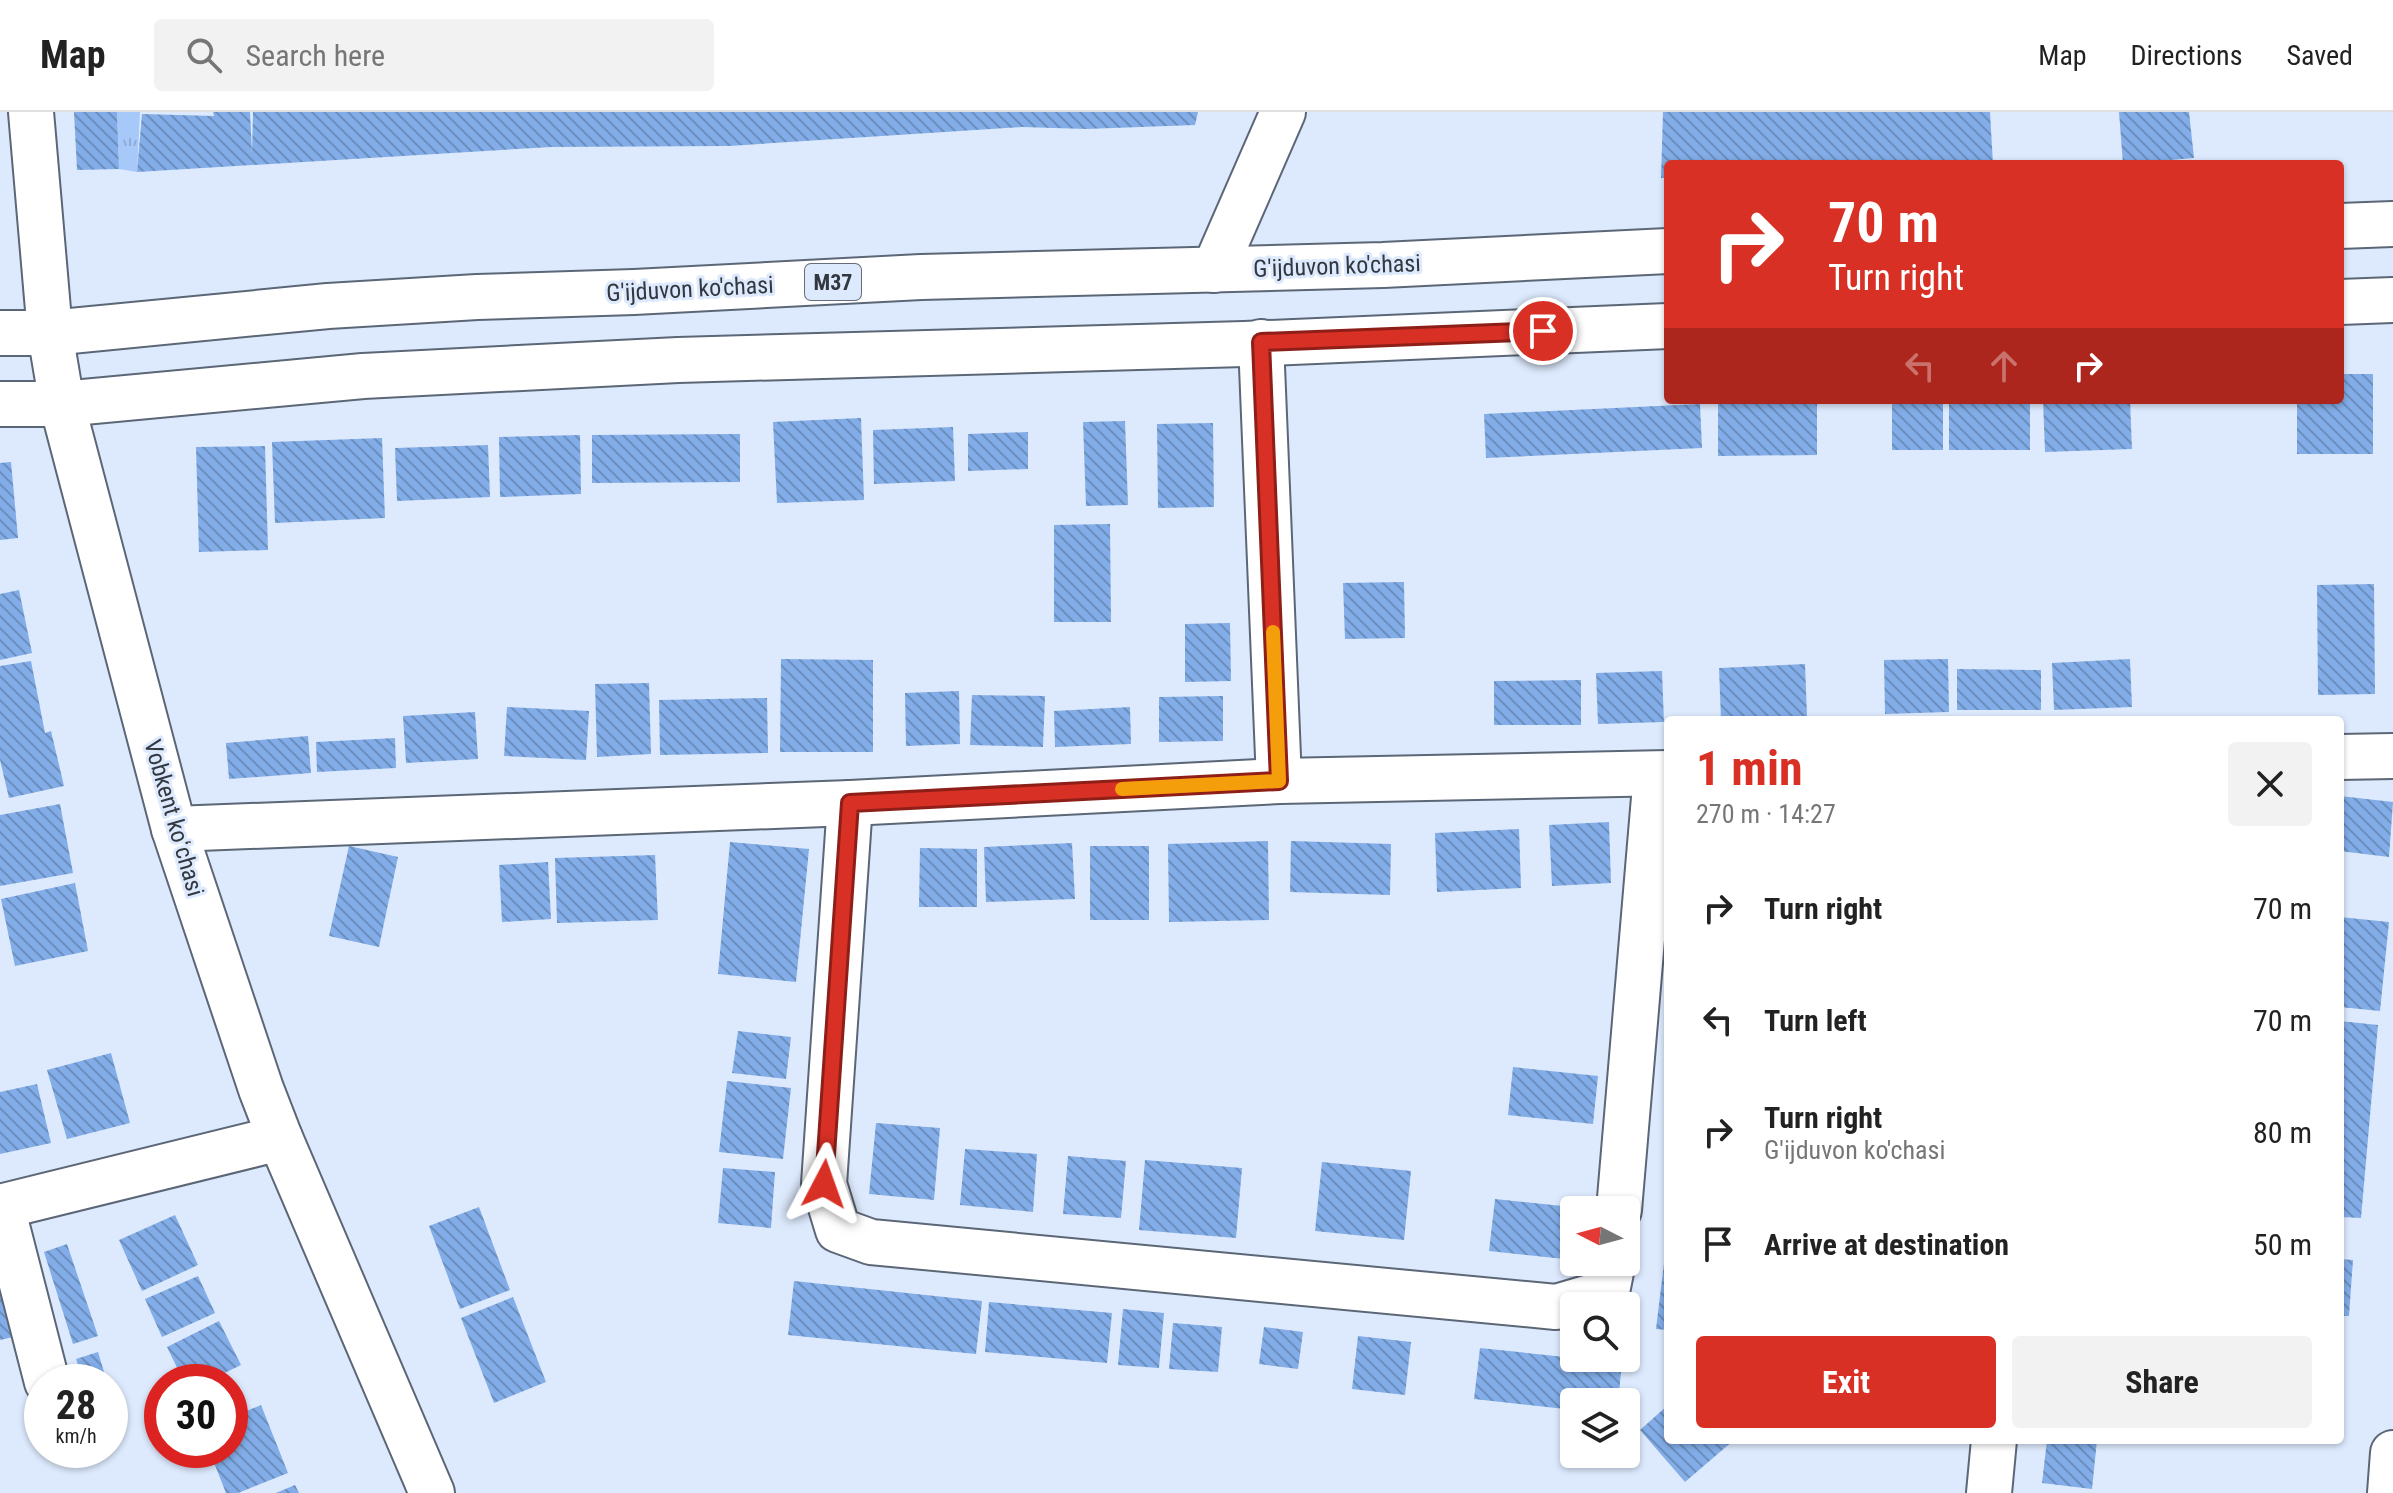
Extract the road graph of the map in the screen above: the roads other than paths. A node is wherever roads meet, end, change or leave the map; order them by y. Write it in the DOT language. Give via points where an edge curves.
graph roads {
  1 [pos="31,112"];
  2 [pos="1283,112"];
  3 [pos="2393,224"];
  4 [pos="2344,226"];
  5 [pos="1664,251"];
  6 [pos="1214,270"];
  7 [pos="2393,300"];
  8 [pos="2344,302"];
  9 [pos="1664,326"];
  10 [pos="0,333"];
  11 [pos="50,333"];
  12 [pos="1261,342"];
  13 [pos="0,404"];
  14 [pos="62,404"];
  15 [pos="2393,756"];
  16 [pos="2344,757"];
  17 [pos="1662,773"];
  18 [pos="1279,781"];
  19 [pos="850,803"];
  20 [pos="174,829"];
  21 [pos="280,1138"];
  22 [pos="1620,1196"];
  23 [pos="1,1207"];
  24 [pos="1610,1276"];
  25 [pos="42,1364"];
  26 [pos="1994,1444"];
  27 [pos="2393,1453"];
  28 [pos="432,1493"];
  29 [pos="1989,1493"];
  30 [pos="2390,1493"];
  1 -- 11 [label="main road, Vobkent koʻchasi"];
  2 -- 6 [label="main road"];
  3 -- 4 [label="main road"];
  5 -- 6 [label="main road, G'ijduvon ko'chasi / M37"];
  6 -- 11 [label="main road, G'ijduvon ko'chasi / M37" via="462,298"];
  7 -- 8 [label="main road"];
  9 -- 12 [label="main road"];
  10 -- 11 [label="main road, G'ijduvon ko'chasi / M37"];
  11 -- 14 [label="main road, Vobkent koʻchasi"];
  12 -- 14 [label="main road" via="678,360 363,376"];
  12 -- 18 [label="main road"];
  13 -- 14 [label="main road"];
  14 -- 20 [label="main road, Vobkent koʻchasi"];
  15 -- 16 [label="main road"];
  17 -- 18 [label="main road"];
  17 -- 22 [label="main road"];
  18 -- 19 [label="main road"];
  19 -- 20 [label="main road"];
  19 -- 24 [label="main road" via="824,1184 838,1230 871,1242 1556,1307 1607,1292"];
  20 -- 21 [label="main road, Vobkent koʻchasi"];
  21 -- 23 [label="main road"];
  21 -- 28 [label="main road, Vobkent koʻchasi"];
  23 -- 25 [label="main road"];
  26 -- 29 [label="main road"];
  27 -- 30 [label="main road"];
}
